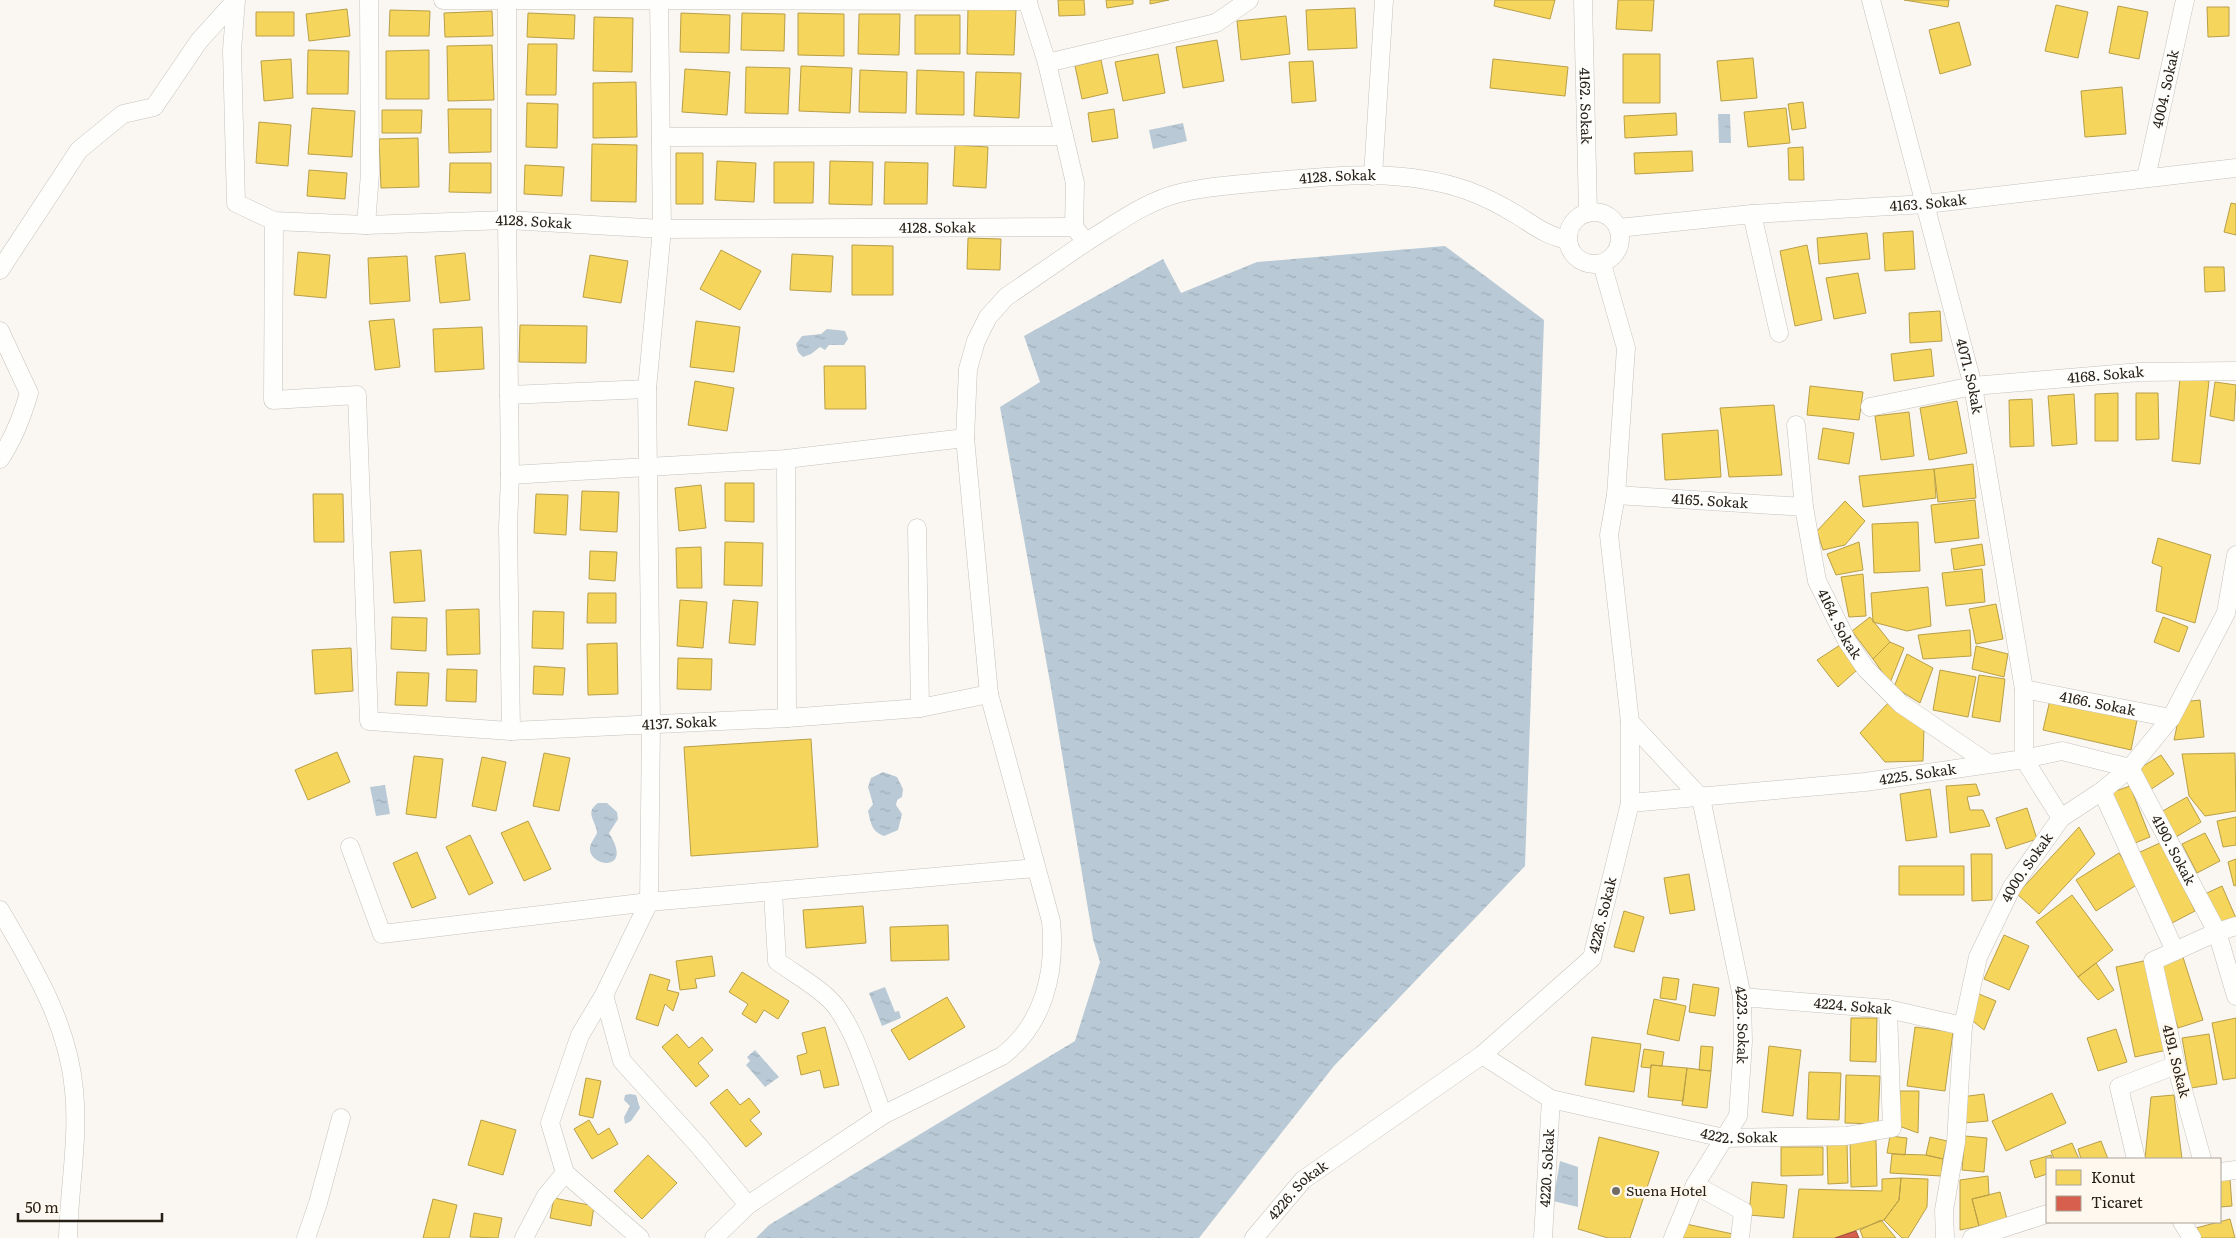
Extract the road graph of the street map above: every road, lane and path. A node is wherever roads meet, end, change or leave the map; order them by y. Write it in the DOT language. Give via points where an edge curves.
graph roads {
  1 [pos="236,0"];
  2 [pos="369,0"];
  3 [pos="443,0"];
  4 [pos="659,0"];
  5 [pos="1249,0"];
  6 [pos="1384,0"];
  7 [pos="1583,0"];
  8 [pos="1871,0"];
  9 [pos="2185,0"];
  10 [pos="507,1"];
  11 [pos="1028,1"];
  12 [pos="1047,63"];
  13 [pos="1064,136"];
  14 [pos="660,137"];
  15 [pos="2236,168"];
  16 [pos="1372,176"];
  17 [pos="2146,178"];
  18 [pos="1926,204"];
  19 [pos="1588,213"];
  20 [pos="1752,214"];
  21 [pos="507,220"];
  22 [pos="274,221"];
  23 [pos="366,225"];
  24 [pos="1074,227"];
  25 [pos="1618,228"];
  26 [pos="662,229"];
  27 [pos="1567,240"];
  28 [pos="1086,242"];
  29 [pos="1602,264"];
  30 [pos="0,270"];
  31 [pos="0,331"];
  32 [pos="1778,333"];
  33 [pos="2236,371"];
  34 [pos="1973,386"];
  35 [pos="647,389"];
  36 [pos="509,395"];
  37 [pos="1870,407"];
  38 [pos="1796,425"];
  39 [pos="965,438"];
  40 [pos="0,459"];
  41 [pos="786,459"];
  42 [pos="648,467"];
  43 [pos="510,476"];
  44 [pos="1616,495"];
  45 [pos="1804,507"];
  46 [pos="917,528"];
  47 [pos="2236,555"];
  48 [pos="2231,616"];
  49 [pos="2024,689"];
  50 [pos="989,694"];
  51 [pos="920,708"];
  52 [pos="787,718"];
  53 [pos="2171,718"];
  54 [pos="1630,722"];
  55 [pos="652,725"];
  56 [pos="511,731"];
  57 [pos="2024,759"];
  58 [pos="1988,763"];
  59 [pos="2130,768"];
  60 [pos="2102,791"];
  61 [pos="1701,798"];
  62 [pos="1630,803"];
  63 [pos="2061,818"];
  64 [pos="350,847"];
  65 [pos="1036,868"];
  66 [pos="773,892"];
  67 [pos="649,902"];
  68 [pos="0,910"];
  69 [pos="2236,926"];
  70 [pos="2217,932"];
  71 [pos="2175,951"];
  72 [pos="2236,993"];
  73 [pos="604,995"];
  74 [pos="1742,997"];
  75 [pos="1888,1009"];
  76 [pos="1963,1026"];
  77 [pos="1482,1055"];
  78 [pos="2176,1065"];
  79 [pos="1550,1099"];
  80 [pos="883,1115"];
  81 [pos="341,1118"];
  82 [pos="1724,1138"];
  83 [pos="2136,1158"];
  84 [pos="2202,1158"];
  85 [pos="2236,1170"];
  86 [pos="2221,1172"];
  87 [pos="565,1173"];
  88 [pos="1695,1185"];
  89 [pos="748,1206"];
  90 [pos="2046,1214"];
  91 [pos="2183,1223"];
  92 [pos="68,1238"];
  93 [pos="306,1238"];
  94 [pos="524,1238"];
  95 [pos="640,1238"];
  96 [pos="714,1238"];
  97 [pos="1254,1238"];
  98 [pos="1543,1238"];
  99 [pos="1673,1238"];
  100 [pos="1740,1238"];
  101 [pos="1945,1238"];
  102 [pos="1972,1238"];
  103 [pos="2192,1238"];
  1 -- 22 [label="street" via="232,50 236,203"];
  1 -- 30 [label="street" via="199,41 154,107 123,114 79,150"];
  2 -- 23 [label="street" via="370,173"];
  3 -- 10 [label="street"];
  4 -- 10 [label="street"];
  4 -- 11 [label="street"];
  4 -- 14 [label="street"];
  5 -- 12 [label="street" via="1216,23"];
  6 -- 16 [label="street"];
  7 -- 19 [label="street, 4162. Sokak"];
  8 -- 18 [label="street, 4071. Sokak"];
  9 -- 17 [label="street, 4004. Sokak"];
  10 -- 21 [label="street"];
  11 -- 12 [label="street"];
  12 -- 13 [label="street"];
  13 -- 14 [label="street"];
  13 -- 24 [label="street" via="1075,183"];
  14 -- 26 [label="street"];
  15 -- 17 [label="street, 4163. Sokak"];
  16 -- 27 [label="street, 4128. Sokak" via="1409,177 1466,190 1491,200 1542,232"];
  16 -- 28 [label="street, 4128. Sokak" via="1302,179 1179,193 1156,201"];
  17 -- 18 [label="street, 4163. Sokak"];
  18 -- 20 [label="street, 4163. Sokak"];
  18 -- 34 [label="street, 4071. Sokak"];
  19 -- 25 [label="street" via="1606,215"];
  19 -- 27 [label="street" via="1573,222"];
  20 -- 25 [label="street, 4163. Sokak"];
  20 -- 32 [label="street"];
  21 -- 23 [label="street, 4128. Sokak"];
  21 -- 26 [label="street, 4128. Sokak"];
  21 -- 36 [label="street"];
  22 -- 23 [label="street, 4128. Sokak"];
  22 -- 56 [label="street, 4137. Sokak" via="273,400 357,395 369,721"];
  24 -- 26 [label="street, 4128. Sokak"];
  24 -- 28 [label="street"];
  25 -- 29 [label="street" via="1619,246"];
  26 -- 35 [label="street"];
  27 -- 29 [label="street" via="1578,260"];
  28 -- 39 [label="street, 4128. Sokak" via="1006,297 988,317 976,341 968,369"];
  29 -- 44 [label="street" via="1626,348"];
  31 -- 40 [label="street" via="29,393 22,416"];
  33 -- 34 [label="street, 4168. Sokak" via="2140,372"];
  34 -- 37 [label="street, 4168. Sokak"];
  34 -- 49 [label="street, 4071. Sokak"];
  35 -- 36 [label="street"];
  35 -- 42 [label="street"];
  36 -- 43 [label="street"];
  38 -- 45 [label="street, 4164. Sokak"];
  39 -- 41 [label="street"];
  39 -- 50 [label="street, 4128. Sokak"];
  41 -- 42 [label="street"];
  41 -- 52 [label="street"];
  42 -- 43 [label="street"];
  42 -- 55 [label="street"];
  43 -- 56 [label="street"];
  44 -- 45 [label="street, 4165. Sokak"];
  44 -- 54 [label="street, 4226. Sokak" via="1609,535"];
  45 -- 58 [label="street, 4164. Sokak" via="1817,581 1847,641 1866,670 1901,704"];
  46 -- 51 [label="street"];
  47 -- 48 [label="street, 4000. Sokak"];
  48 -- 53 [label="street, 4000. Sokak"];
  49 -- 53 [label="street, 4166. Sokak"];
  49 -- 57 [label="street, 4071. Sokak"];
  50 -- 51 [label="street, 4137. Sokak"];
  50 -- 65 [label="street, 4128. Sokak"];
  51 -- 52 [label="street, 4137. Sokak"];
  52 -- 55 [label="street, 4137. Sokak"];
  53 -- 59 [label="street, 4000. Sokak"];
  54 -- 61 [label="street"];
  54 -- 62 [label="street, 4226. Sokak"];
  55 -- 56 [label="street, 4137. Sokak"];
  55 -- 67 [label="street"];
  57 -- 58 [label="street, 4225. Sokak"];
  57 -- 59 [label="street, 4225. Sokak" via="2062,751"];
  57 -- 63 [label="street"];
  58 -- 61 [label="street, 4225. Sokak" via="1866,782"];
  59 -- 60 [label="street, 4000. Sokak"];
  59 -- 70 [label="street, 4190. Sokak"];
  60 -- 63 [label="street, 4000. Sokak"];
  60 -- 71 [label="street"];
  61 -- 62 [label="street, 4225. Sokak"];
  61 -- 74 [label="street, 4223. Sokak"];
  62 -- 77 [label="street, 4226. Sokak" via="1592,958"];
  63 -- 76 [label="street, 4000. Sokak" via="2012,887 1978,957"];
  64 -- 67 [label="street" via="382,934"];
  65 -- 66 [label="street"];
  65 -- 80 [label="street, 4128. Sokak" via="1051,921 1052,966 1038,1013 1028,1031 1002,1056"];
  66 -- 67 [label="street"];
  66 -- 80 [label="street" via="777,961 828,997 840,1011"];
  67 -- 73 [label="street"];
  68 -- 92 [label="street" via="59,1021 69,1057 75,1120"];
  69 -- 70 [label="street"];
  70 -- 71 [label="street"];
  70 -- 72 [label="street, 4190. Sokak"];
  71 -- 78 [label="street, 4191. Sokak" via="2153,961"];
  73 -- 87 [label="street" via="580,1035 550,1122"];
  73 -- 89 [label="street" via="622,1061"];
  74 -- 75 [label="street, 4224. Sokak"];
  74 -- 82 [label="street, 4223. Sokak" via="1738,1116"];
  75 -- 76 [label="street, 4224. Sokak"];
  75 -- 82 [label="street, 4222. Sokak" via="1892,1128 1846,1136"];
  76 -- 101 [label="street, 4000. Sokak" via="1956,1142 1944,1210"];
  77 -- 79 [label="street, 4222. Sokak"];
  77 -- 97 [label="street, 4226. Sokak" via="1303,1180"];
  78 -- 83 [label="street" via="2119,1087"];
  78 -- 84 [label="street, 4191. Sokak"];
  79 -- 82 [label="street, 4222. Sokak"];
  79 -- 98 [label="street, 4220. Sokak"];
  80 -- 89 [label="street, 4128. Sokak"];
  81 -- 93 [label="street"];
  82 -- 88 [label="street, 4223. Sokak"];
  85 -- 86 [label="street"];
  87 -- 94 [label="street" via="546,1196"];
  87 -- 95 [label="street"];
  88 -- 99 [label="street, 4223. Sokak"];
  88 -- 100 [label="street" via="1743,1211"];
  89 -- 96 [label="street, 4128. Sokak"];
  90 -- 102 [label="street"];
  91 -- 103 [label="street"];
}
